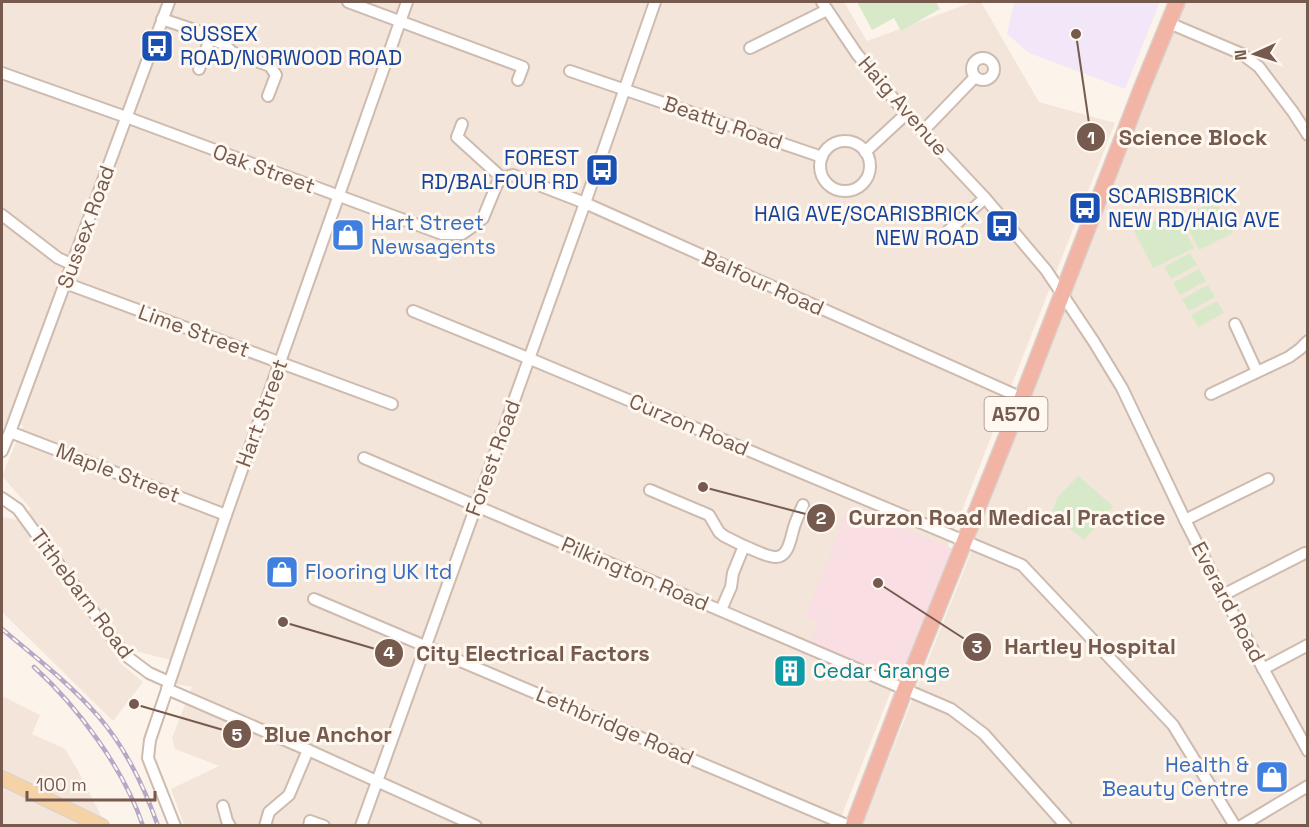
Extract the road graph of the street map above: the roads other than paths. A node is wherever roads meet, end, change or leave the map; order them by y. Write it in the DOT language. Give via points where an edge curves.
graph roads {
  1 [pos="168,2"];
  2 [pos="348,2"];
  3 [pos="407,2"];
  4 [pos="655,2"];
  5 [pos="1177,2"];
  6 [pos="825,6"];
  7 [pos="162,19"];
  8 [pos="400,21"];
  9 [pos="1169,23"];
  10 [pos="232,31"];
  11 [pos="210,39"];
  12 [pos="224,44"];
  13 [pos="750,48"];
  14 [pos="199,69"];
  15 [pos="570,71"];
  16 [pos="2,74"];
  17 [pos="975,76"];
  18 [pos="518,80"];
  19 [pos="624,90"];
  20 [pos="268,96"];
  21 [pos="906,114"];
  22 [pos="126,117"];
  23 [pos="462,124"];
  24 [pos="923,131"];
  25 [pos="1308,135"];
  26 [pos="865,152"];
  27 [pos="822,157"];
  28 [pos="502,178"];
  29 [pos="338,196"];
  30 [pos="985,198"];
  31 [pos="585,203"];
  32 [pos="2,215"];
  33 [pos="939,239"];
  34 [pos="71,264"];
  35 [pos="65,283"];
  36 [pos="1063,295"];
  37 [pos="413,311"];
  38 [pos="1235,324"];
  39 [pos="1308,341"];
  40 [pos="528,358"];
  41 [pos="280,363"];
  42 [pos="1257,372"];
  43 [pos="1211,394"];
  44 [pos="1022,398"];
  45 [pos="392,404"];
  46 [pos="10,432"];
  47 [pos="2,451"];
  48 [pos="364,458"];
  49 [pos="1268,479"];
  50 [pos="650,490"];
  51 [pos="2,498"];
  52 [pos="803,505"];
  53 [pos="476,506"];
  54 [pos="226,515"];
  55 [pos="1185,520"];
  56 [pos="965,540"];
  57 [pos="744,546"];
  58 [pos="1305,553"];
  59 [pos="1223,595"];
  60 [pos="314,599"];
  61 [pos="721,610"];
  62 [pos="1308,645"];
  63 [pos="426,646"];
  64 [pos="1263,669"];
  65 [pos="168,685"];
  66 [pos="905,689"];
  67 [pos="308,750"];
  68 [pos="1308,751"];
  69 [pos="2,778"];
  70 [pos="378,782"];
  71 [pos="1308,786"];
  72 [pos="223,806"];
  73 [pos="229,823"];
  74 [pos="100,825"];
  75 [pos="175,825"];
  76 [pos="215,825"];
  77 [pos="265,825"];
  78 [pos="309,825"];
  79 [pos="324,825"];
  80 [pos="361,825"];
  81 [pos="476,825"];
  82 [pos="851,825"];
  83 [pos="1066,825"];
  84 [pos="1235,825"];
  85 [pos="1241,825"];
  1 -- 7 [label="street, Sussex Road"];
  2 -- 8 [label="street"];
  3 -- 8 [label="street, Hart Street"];
  4 -- 19 [label="street, Forest Road"];
  5 -- 9 [label="highway, A570"];
  6 -- 13 [label="street, Haig Avenue"];
  6 -- 21 [label="street, Haig Avenue" via="857,54"];
  7 -- 11 [label="street" via="206,34"];
  7 -- 22 [label="street, Sussex Road"];
  8 -- 18 [label="street" via="523,66"];
  8 -- 29 [label="street, Hart Street"];
  9 -- 25 [label="street" via="1242,54 1259,67"];
  9 -- 36 [label="highway, A570"];
  10 -- 12 [label="street"];
  11 -- 12 [label="street"];
  11 -- 14 [label="street"];
  12 -- 20 [label="street" via="270,66 276,75"];
  15 -- 19 [label="street"];
  16 -- 22 [label="street, Oak Street"];
  17 -- 24 [label="street"];
  19 -- 27 [label="street, Beatty Road"];
  19 -- 31 [label="street, Forest Road"];
  21 -- 24 [label="street, Haig Avenue"];
  21 -- 26 [label="street"];
  22 -- 29 [label="street, Oak Street"];
  22 -- 34 [label="street, Sussex Road"];
  23 -- 28 [label="street" via="457,137"];
  24 -- 30 [label="street, Haig Avenue"];
  26 -- 27 [label="street" via="846,141 831,145"];
  26 -- 27 [label="street" via="869,159 868,176 856,189 848,191 839,191 825,181 821,174"];
  28 -- 29 [label="street, Oak Street" via="483,218 462,234 442,234"];
  28 -- 31 [label="street, Balfour Road" via="513,175"];
  29 -- 41 [label="street, Hart Street"];
  30 -- 33 [label="street"];
  30 -- 36 [label="street, Haig Avenue"];
  31 -- 40 [label="street, Forest Road"];
  31 -- 44 [label="street, Balfour Road"];
  32 -- 34 [label="street"];
  34 -- 35 [label="street, Sussex Road"];
  35 -- 41 [label="street, Lime Street"];
  35 -- 46 [label="street, Sussex Road"];
  36 -- 44 [label="highway, A570"];
  36 -- 55 [label="street, Everard Road" via="1122,388"];
  37 -- 40 [label="street, Curzon Road"];
  38 -- 42 [label="street"];
  39 -- 42 [label="street" via="1289,357"];
  40 -- 53 [label="street, Forest Road"];
  40 -- 56 [label="street, Curzon Road"];
  41 -- 45 [label="street, Lime Street"];
  41 -- 54 [label="street, Hart Street"];
  42 -- 43 [label="street"];
  44 -- 56 [label="highway, A570"];
  46 -- 47 [label="street, Sussex Road"];
  46 -- 54 [label="street, Maple Street"];
  48 -- 53 [label="street, Pilkington Road"];
  49 -- 55 [label="street"];
  50 -- 57 [label="street" via="709,515 724,537"];
  51 -- 65 [label="street, Tithebarn Road" via="18,509 125,656"];
  52 -- 57 [label="street" via="786,552 781,556"];
  53 -- 61 [label="street, Pilkington Road"];
  53 -- 63 [label="street, Forest Road"];
  54 -- 65 [label="street, Hart Street"];
  55 -- 59 [label="street, Everard Road"];
  56 -- 66 [label="highway, A570"];
  56 -- 84 [label="street, Curzon Road" via="1022,565 1173,725"];
  57 -- 61 [label="street"];
  58 -- 59 [label="street"];
  59 -- 64 [label="street, Everard Road"];
  60 -- 63 [label="street, Lethbridge Road"];
  61 -- 66 [label="street, Pilkington Road"];
  62 -- 64 [label="street"];
  63 -- 70 [label="street, Forest Road"];
  63 -- 82 [label="street, Lethbridge Road"];
  64 -- 68 [label="street, Everard Road"];
  65 -- 67 [label="street, Tithebarn Road"];
  65 -- 75 [label="street, Hart Street" via="148,758"];
  66 -- 82 [label="highway, A570"];
  66 -- 83 [label="street, Pilkington Road" via="951,709 984,734"];
  67 -- 70 [label="street, Tithebarn Road"];
  67 -- 77 [label="street" via="290,795 269,812"];
  69 -- 74 [label="main road"];
  70 -- 80 [label="street, Forest Road"];
  70 -- 81 [label="street, Tithebarn Road"];
  71 -- 85 [label="street"];
  72 -- 73 [label="street"];
  73 -- 76 [label="street"];
  78 -- 79 [label="street" via="310,821"];
}
